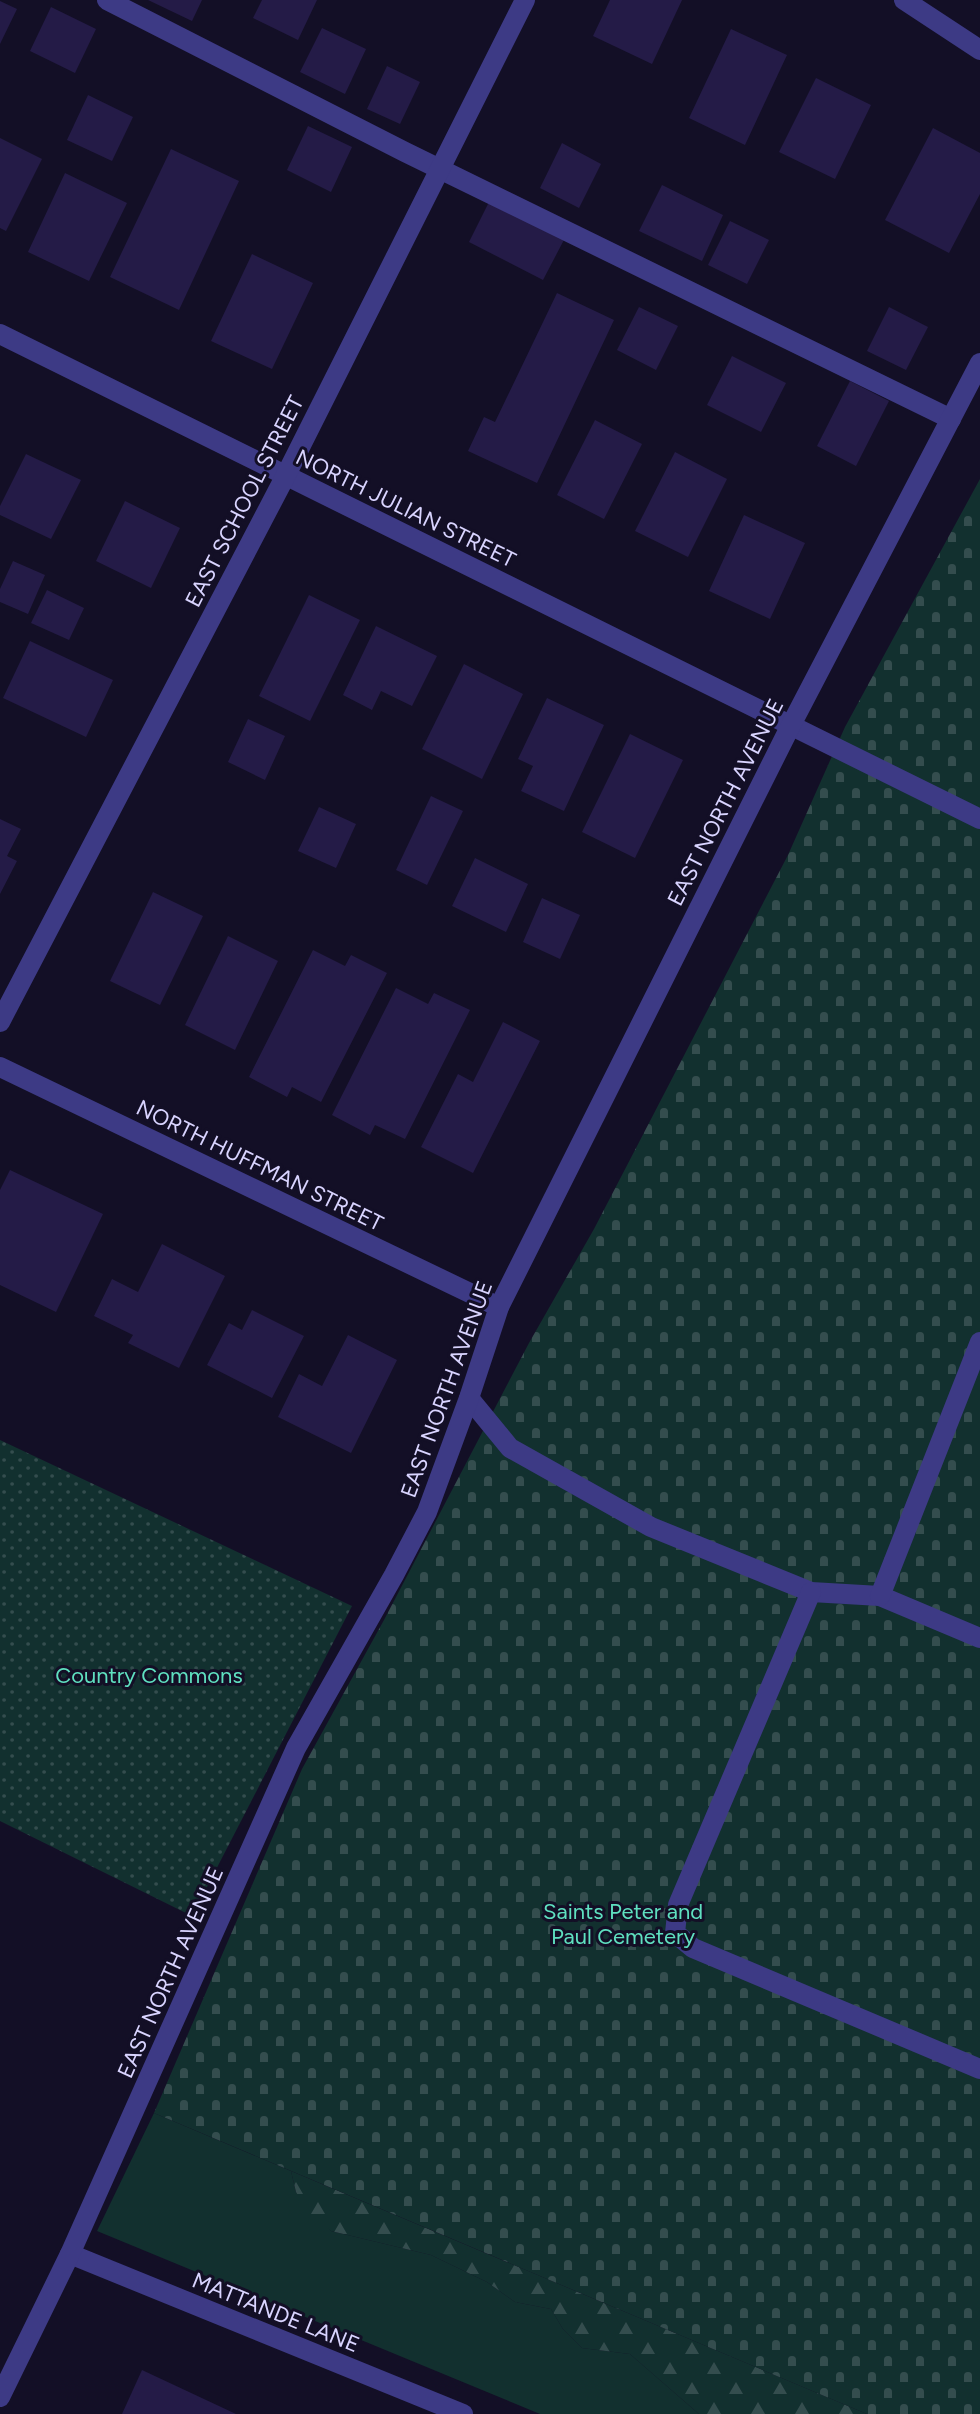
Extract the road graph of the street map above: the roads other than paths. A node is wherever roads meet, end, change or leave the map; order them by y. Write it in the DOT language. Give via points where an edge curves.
graph roads {
  1 [pos="107,0"];
  2 [pos="525,0"];
  3 [pos="904,0"];
  4 [pos="980,50"];
  5 [pos="441,170"];
  6 [pos="0,334"];
  7 [pos="980,363"];
  8 [pos="951,419"];
  9 [pos="286,475"];
  10 [pos="791,725"];
  11 [pos="980,819"];
  12 [pos="0,1022"];
  13 [pos="0,1067"];
  14 [pos="499,1307"];
  15 [pos="980,1342"];
  16 [pos="469,1398"];
  17 [pos="811,1592"];
  18 [pos="880,1596"];
  19 [pos="980,1638"];
  20 [pos="980,2069"];
  21 [pos="70,2254"];
  22 [pos="0,2397"];
  23 [pos="463,2414"];
  1 -- 5 [label="street"];
  2 -- 5 [label="street, EAST SCHOOL STREET"];
  3 -- 4 [label="street"];
  5 -- 8 [label="street"];
  5 -- 9 [label="street, EAST SCHOOL STREET"];
  6 -- 9 [label="street, NORTH JULIAN STREET"];
  7 -- 8 [label="street, EAST NORTH AVENUE"];
  8 -- 10 [label="street, EAST NORTH AVENUE"];
  9 -- 10 [label="street, NORTH JULIAN STREET"];
  9 -- 12 [label="street, EAST SCHOOL STREET"];
  10 -- 11 [label="street, NORTH JULIAN STREET"];
  10 -- 14 [label="street, EAST NORTH AVENUE"];
  13 -- 14 [label="street, NORTH HUFFMAN STREET"];
  14 -- 16 [label="street, EAST NORTH AVENUE"];
  15 -- 18 [label="street"];
  16 -- 17 [label="street" via="510,1448 563,1479 651,1527"];
  16 -- 21 [label="street, EAST NORTH AVENUE" via="427,1512 296,1748"];
  17 -- 18 [label="street"];
  17 -- 20 [label="street" via="678,1905 675,1933 693,1948"];
  18 -- 19 [label="street"];
  21 -- 22 [label="street, EAST NORTH AVENUE"];
  21 -- 23 [label="street, MATTANDE LANE"];
}
